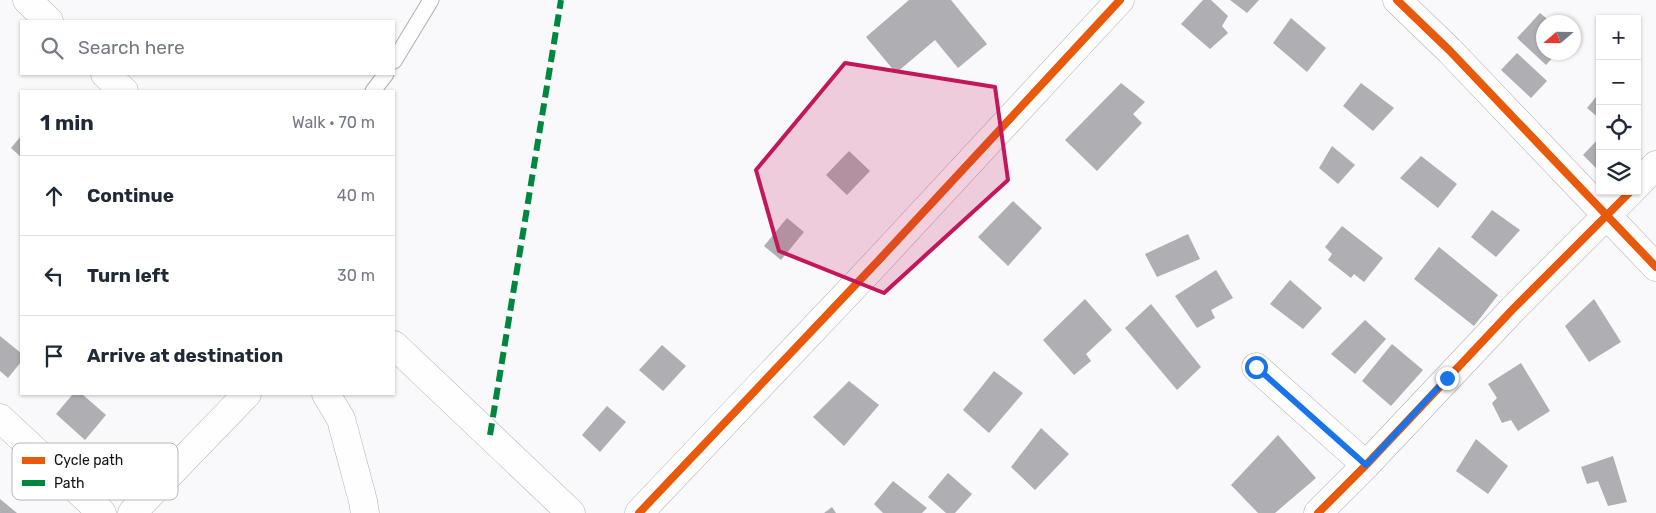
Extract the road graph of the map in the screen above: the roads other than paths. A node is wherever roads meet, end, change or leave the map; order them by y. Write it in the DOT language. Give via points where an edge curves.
graph roads {
  1 [pos="27,0"];
  2 [pos="431,0"];
  3 [pos="1120,0"];
  4 [pos="1397,0"];
  5 [pos="48,20"];
  6 [pos="395,59"];
  7 [pos="106,75"];
  8 [pos="385,75"];
  9 [pos="123,90"];
  10 [pos="374,90"];
  11 [pos="1656,165"];
  12 [pos="1641,181"];
  13 [pos="1627,195"];
  14 [pos="1606,216"];
  15 [pos="1656,267"];
  16 [pos="395,346"];
  17 [pos="1256,367"];
  18 [pos="246,395"];
  19 [pos="327,395"];
  20 [pos="0,418"];
  21 [pos="27,443"];
  22 [pos="178,465"];
  23 [pos="1366,465"];
  24 [pos="88,500"];
  25 [pos="145,500"];
  26 [pos="102,513"];
  27 [pos="132,513"];
  28 [pos="364,513"];
  29 [pos="570,513"];
  30 [pos="638,513"];
  31 [pos="1318,513"];
  1 -- 5 [label="street"];
  2 -- 6 [label="lane"];
  3 -- 30 [label="street"];
  4 -- 14 [label="street" via="1449,50"];
  7 -- 9 [label="street"];
  8 -- 10 [label="lane"];
  11 -- 12 [label="street"];
  13 -- 14 [label="street"];
  14 -- 15 [label="street"];
  14 -- 23 [label="street"];
  16 -- 29 [label="street"];
  17 -- 23 [label="street"];
  18 -- 22 [label="street"];
  19 -- 28 [label="street" via="340,419"];
  20 -- 21 [label="street"];
  23 -- 31 [label="street"];
  24 -- 26 [label="street"];
  25 -- 27 [label="street"];
}
